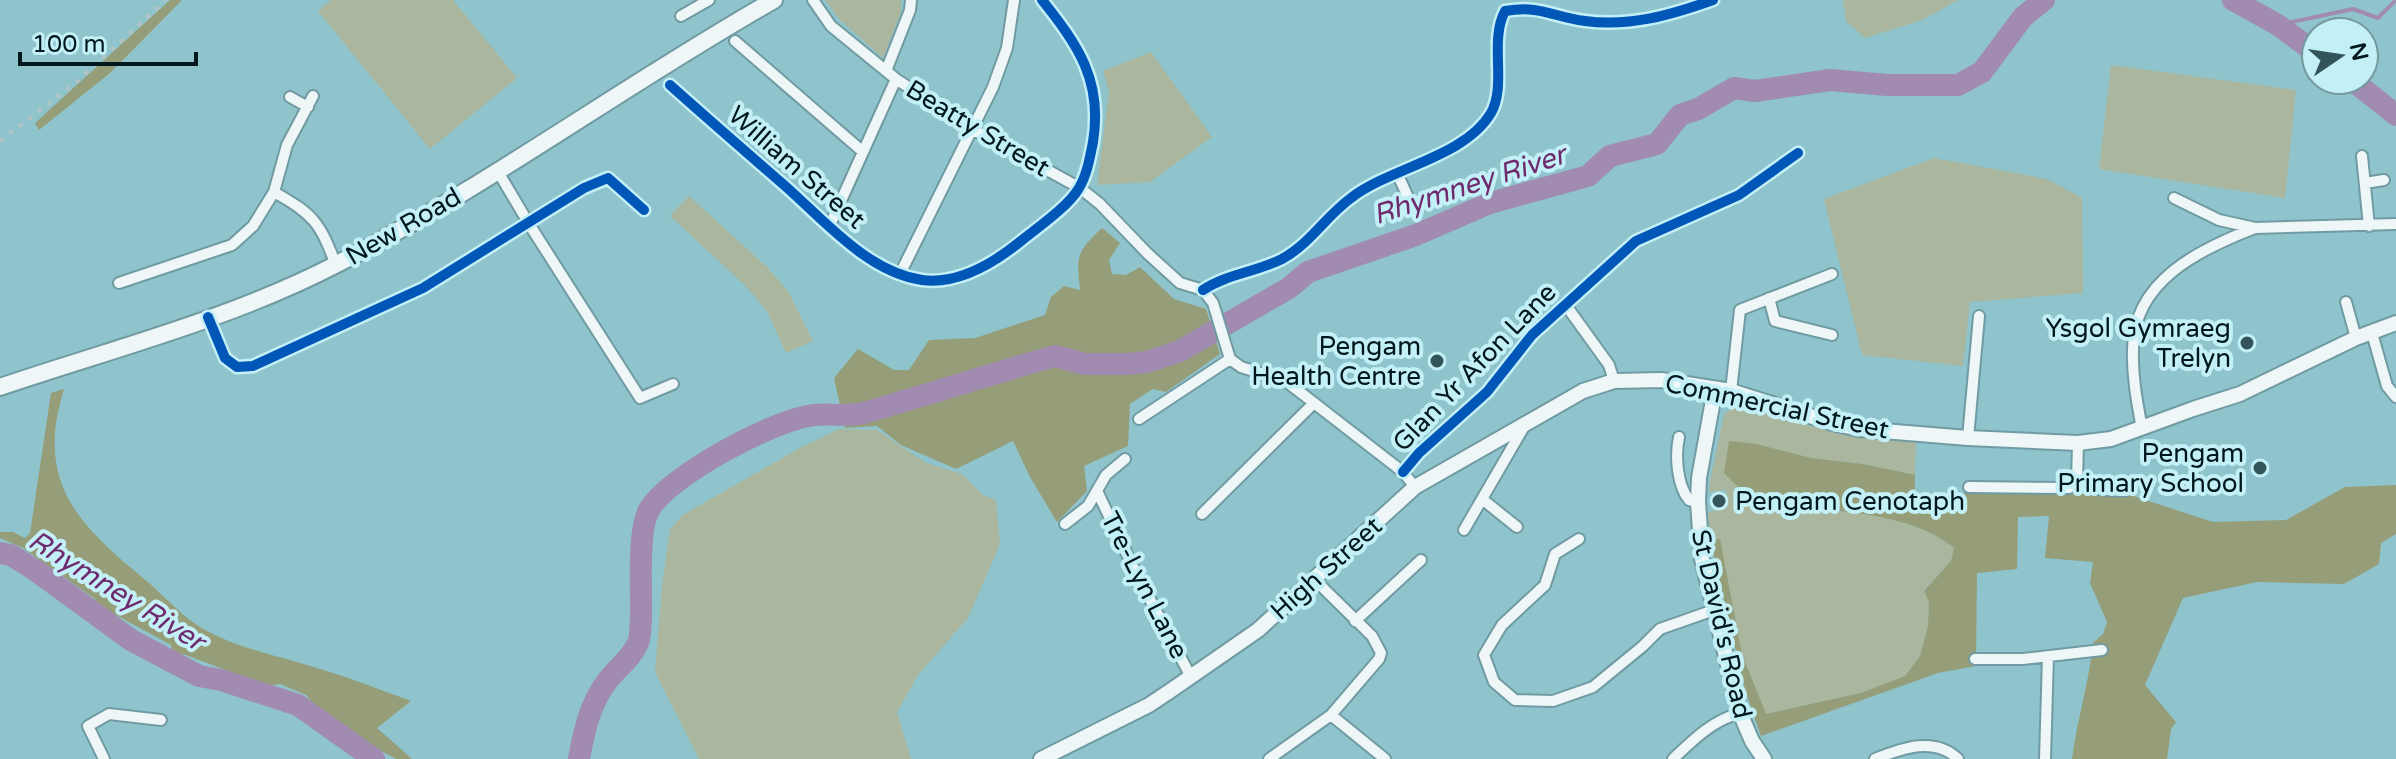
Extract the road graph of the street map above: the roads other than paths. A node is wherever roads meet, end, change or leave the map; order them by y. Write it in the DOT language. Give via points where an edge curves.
graph roads {
  1 [pos="709,0"];
  2 [pos="774,0"];
  3 [pos="813,0"];
  4 [pos="911,0"];
  5 [pos="1014,0"];
  6 [pos="1042,0"];
  7 [pos="1713,0"];
  8 [pos="681,16"];
  9 [pos="735,41"];
  10 [pos="886,71"];
  11 [pos="896,79"];
  12 [pos="670,85"];
  13 [pos="290,97"];
  14 [pos="972,129"];
  15 [pos="862,151"];
  16 [pos="1798,153"];
  17 [pos="2362,156"];
  18 [pos="497,170"];
  19 [pos="1397,173"];
  20 [pos="2384,180"];
  21 [pos="2365,183"];
  22 [pos="1080,188"];
  23 [pos="274,192"];
  24 [pos="2174,198"];
  25 [pos="1412,206"];
  26 [pos="644,210"];
  27 [pos="529,224"];
  28 [pos="2396,224"];
  29 [pos="830,225"];
  30 [pos="2369,226"];
  31 [pos="2255,228"];
  32 [pos="336,265"];
  33 [pos="900,274"];
  34 [pos="1832,274"];
  35 [pos="119,283"];
  36 [pos="1203,290"];
  37 [pos="1769,298"];
  38 [pos="2346,302"];
  39 [pos="1565,304"];
  40 [pos="1979,316"];
  41 [pos="208,317"];
  42 [pos="2396,323"];
  43 [pos="2372,333"];
  44 [pos="1832,335"];
  45 [pos="2356,338"];
  46 [pos="1229,354"];
  47 [pos="1614,381"];
  48 [pos="673,384"];
  49 [pos="0,387"];
  50 [pos="1715,389"];
  51 [pos="1731,391"];
  52 [pos="2396,397"];
  53 [pos="1314,403"];
  54 [pos="1139,419"];
  55 [pos="1526,423"];
  56 [pos="2142,429"];
  57 [pos="1679,437"];
  58 [pos="1968,438"];
  59 [pos="2078,443"];
  60 [pos="1125,459"];
  61 [pos="1403,472"];
  62 [pos="2077,481"];
  63 [pos="1415,487"];
  64 [pos="1969,487"];
  65 [pos="2124,491"];
  66 [pos="1098,493"];
  67 [pos="1482,499"];
  68 [pos="1698,502"];
  69 [pos="1202,514"];
  70 [pos="1065,524"];
  71 [pos="1517,527"];
  72 [pos="1464,530"];
  73 [pos="1579,539"];
  74 [pos="1421,560"];
  75 [pos="1314,579"];
  76 [pos="1714,610"];
  77 [pos="1355,621"];
  78 [pos="2102,650"];
  79 [pos="2048,656"];
  80 [pos="1975,659"];
  81 [pos="1191,677"];
  82 [pos="1740,713"];
  83 [pos="1331,715"];
  84 [pos="161,720"];
  85 [pos="104,759"];
  86 [pos="1041,759"];
  87 [pos="1269,759"];
  88 [pos="1385,759"];
  89 [pos="1673,759"];
  90 [pos="1764,759"];
  91 [pos="1875,759"];
  92 [pos="1958,759"];
  93 [pos="2045,759"];
  1 -- 8 [label="street"];
  2 -- 18 [label="main road, New Road"];
  3 -- 10 [label="street, Beatty Street" via="831,26"];
  4 -- 10 [label="street"];
  5 -- 14 [label="street" via="1001,67"];
  6 -- 22 [label="street" via="1078,47 1094,95 1094,132"];
  7 -- 19 [label="street" via="1647,21 1585,21 1528,7 1505,11 1498,25 1493,110 1449,149"];
  9 -- 15 [label="street"];
  10 -- 11 [label="street, Beatty Street"];
  11 -- 14 [label="street, Beatty Street"];
  11 -- 15 [label="street"];
  12 -- 29 [label="street, William Street"];
  13 -- 23 [label="street" via="310,102 287,145"];
  14 -- 22 [label="street, Beatty Street"];
  14 -- 33 [label="street"];
  15 -- 29 [label="street"];
  16 -- 39 [label="street, Glan Yr Afon Lane" via="1739,195 1636,241"];
  17 -- 21 [label="street"];
  18 -- 27 [label="street"];
  18 -- 32 [label="main road, New Road"];
  19 -- 25 [label="street"];
  19 -- 36 [label="street" via="1351,197 1301,246 1280,259"];
  20 -- 21 [label="street"];
  21 -- 30 [label="street"];
  22 -- 33 [label="street" via="990,264 941,279"];
  22 -- 36 [label="street, Beatty Street" via="1180,283"];
  23 -- 32 [label="street" via="307,211 323,229"];
  23 -- 35 [label="street" via="253,226 232,245"];
  24 -- 31 [label="street" via="2219,220"];
  26 -- 27 [label="street" via="608,178"];
  27 -- 41 [label="street" via="423,288 253,366 237,367 225,358"];
  27 -- 48 [label="street" via="640,398"];
  28 -- 30 [label="street"];
  29 -- 33 [label="street, William Street" via="863,253"];
  30 -- 31 [label="street"];
  31 -- 56 [label="street" via="2179,265 2148,300 2132,346"];
  32 -- 41 [label="main road, New Road"];
  34 -- 37 [label="street"];
  36 -- 46 [label="street, Beatty Street" via="1213,303"];
  37 -- 44 [label="street" via="1775,321"];
  37 -- 51 [label="street" via="1740,310"];
  38 -- 45 [label="street"];
  39 -- 47 [label="street" via="1609,365"];
  39 -- 61 [label="street, Glan Yr Afon Lane" via="1532,335 1487,392"];
  40 -- 58 [label="street"];
  41 -- 49 [label="main road, New Road"];
  42 -- 43 [label="main road, Commercial Street"];
  43 -- 45 [label="main road, Commercial Street"];
  43 -- 52 [label="street" via="2387,386"];
  45 -- 56 [label="main road, Commercial Street" via="2240,394"];
  46 -- 53 [label="street" via="1241,367 1287,382"];
  46 -- 54 [label="street"];
  47 -- 50 [label="main road, Commercial Street" via="1661,380"];
  47 -- 55 [label="main road, High Street" via="1583,391"];
  50 -- 51 [label="main road, Commercial Street"];
  50 -- 68 [label="main road, St David's Road"];
  51 -- 58 [label="main road, Commercial Street" via="1859,429"];
  53 -- 61 [label="street"];
  53 -- 69 [label="street"];
  55 -- 63 [label="main road, High Street"];
  55 -- 67 [label="street"];
  56 -- 59 [label="main road, Commercial Street"];
  57 -- 68 [label="street" via="1676,452 1683,492"];
  58 -- 59 [label="main road, Commercial Street"];
  59 -- 62 [label="street"];
  60 -- 66 [label="street, Tre-Lyn Lane" via="1106,475"];
  61 -- 63 [label="street"];
  62 -- 64 [label="street" via="2069,488"];
  62 -- 65 [label="street"];
  63 -- 75 [label="main road, High Street"];
  66 -- 70 [label="street, Tre-Lyn Lane"];
  66 -- 81 [label="street, Tre-Lyn Lane"];
  67 -- 71 [label="street"];
  67 -- 72 [label="street"];
  68 -- 76 [label="main road, St David's Road" via="1702,559"];
  73 -- 76 [label="street" via="1555,554 1545,585 1502,625 1484,655 1494,682 1515,700 1553,701 1593,687 1660,629"];
  74 -- 77 [label="street"];
  75 -- 77 [label="street"];
  75 -- 81 [label="main road, High Street" via="1258,630"];
  76 -- 82 [label="main road, St David's Road"];
  77 -- 83 [label="street" via="1381,653"];
  78 -- 79 [label="street"];
  79 -- 80 [label="street"];
  79 -- 93 [label="street"];
  81 -- 86 [label="main road, High Street" via="1149,705"];
  82 -- 89 [label="street" via="1725,717"];
  82 -- 90 [label="main road, St David's Road"];
  83 -- 87 [label="street"];
  83 -- 88 [label="street"];
  84 -- 85 [label="street" via="109,714 88,726"];
  91 -- 92 [label="street" via="1930,744"];
}
